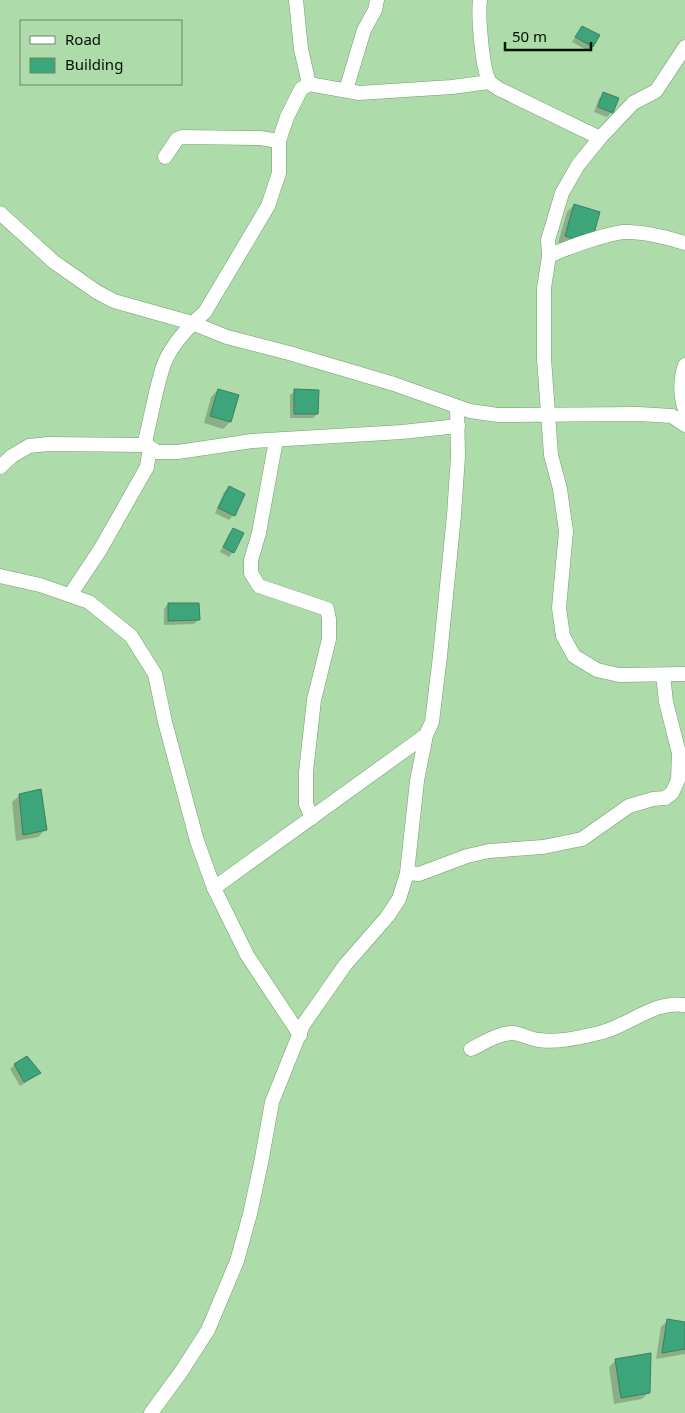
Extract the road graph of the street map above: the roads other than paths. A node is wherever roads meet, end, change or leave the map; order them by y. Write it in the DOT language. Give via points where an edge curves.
graph roads {
  1 [pos="296,0"];
  2 [pos="377,0"];
  3 [pos="480,0"];
  4 [pos="685,47"];
  5 [pos="489,82"];
  6 [pos="309,84"];
  7 [pos="346,90"];
  8 [pos="600,138"];
  9 [pos="279,142"];
  10 [pos="165,157"];
  11 [pos="0,212"];
  12 [pos="685,243"];
  13 [pos="549,256"];
  14 [pos="192,323"];
  15 [pos="685,365"];
  16 [pos="458,407"];
  17 [pos="548,416"];
  18 [pos="682,417"];
  19 [pos="458,426"];
  20 [pos="276,440"];
  21 [pos="148,446"];
  22 [pos="178,452"];
  23 [pos="0,467"];
  24 [pos="147,467"];
  25 [pos="0,576"];
  26 [pos="70,595"];
  27 [pos="685,674"];
  28 [pos="663,675"];
  29 [pos="426,734"];
  30 [pos="680,736"];
  31 [pos="312,818"];
  32 [pos="407,874"];
  33 [pos="214,888"];
  34 [pos="685,1006"];
  35 [pos="300,1035"];
  36 [pos="471,1050"];
  37 [pos="151,1413"];
  1 -- 6 [label="street" via="301,49"];
  2 -- 7 [label="street" via="364,30"];
  3 -- 5 [label="street" via="483,55"];
  4 -- 8 [label="street" via="656,91 633,103"];
  5 -- 7 [label="street" via="359,93"];
  5 -- 8 [label="street"];
  6 -- 7 [label="street"];
  6 -- 9 [label="street" via="301,89"];
  8 -- 13 [label="street" via="578,165 562,193 548,240"];
  9 -- 10 [label="street" via="260,138 182,137 177,139"];
  9 -- 14 [label="street" via="278,173 268,206 204,312"];
  11 -- 14 [label="street" via="54,262 97,292"];
  12 -- 13 [label="street" via="624,232"];
  13 -- 17 [label="street" via="544,288"];
  14 -- 16 [label="street" via="227,337 394,384"];
  14 -- 21 [label="street" via="164,363 146,437"];
  15 -- 18 [label="street" via="681,387"];
  16 -- 17 [label="street" via="498,415"];
  16 -- 19 [label="street"];
  17 -- 18 [label="street" via="639,414"];
  17 -- 28 [label="street" via="551,455 566,531 559,608 563,636 574,656 597,670 619,675"];
  19 -- 20 [label="street"];
  19 -- 29 [label="street" via="454,515 442,637 432,722"];
  20 -- 22 [label="street"];
  20 -- 31 [label="street" via="251,573 259,586 327,609 330,619 329,640 314,700 306,772 306,804"];
  21 -- 22 [label="street" via="157,452"];
  21 -- 23 [label="street" via="29,446"];
  21 -- 24 [label="street"];
  22 -- 24 [label="street"];
  24 -- 26 [label="street" via="100,550"];
  25 -- 26 [label="street"];
  26 -- 33 [label="street" via="89,602 131,636 155,674 197,841"];
  27 -- 28 [label="street"];
  28 -- 30 [label="street" via="666,702"];
  29 -- 31 [label="street"];
  29 -- 32 [label="street" via="416,781"];
  30 -- 32 [label="street" via="678,780 672,793 665,798 629,806 582,839 543,847 490,851 419,874"];
  31 -- 33 [label="street"];
  32 -- 35 [label="street" via="399,899 388,917 345,965"];
  33 -- 35 [label="street" via="247,955"];
  34 -- 36 [label="street" via="668,1004 602,1032 570,1039 540,1041 513,1033 498,1035"];
  35 -- 37 [label="street" via="272,1102 250,1214 237,1261 208,1330"];
}
